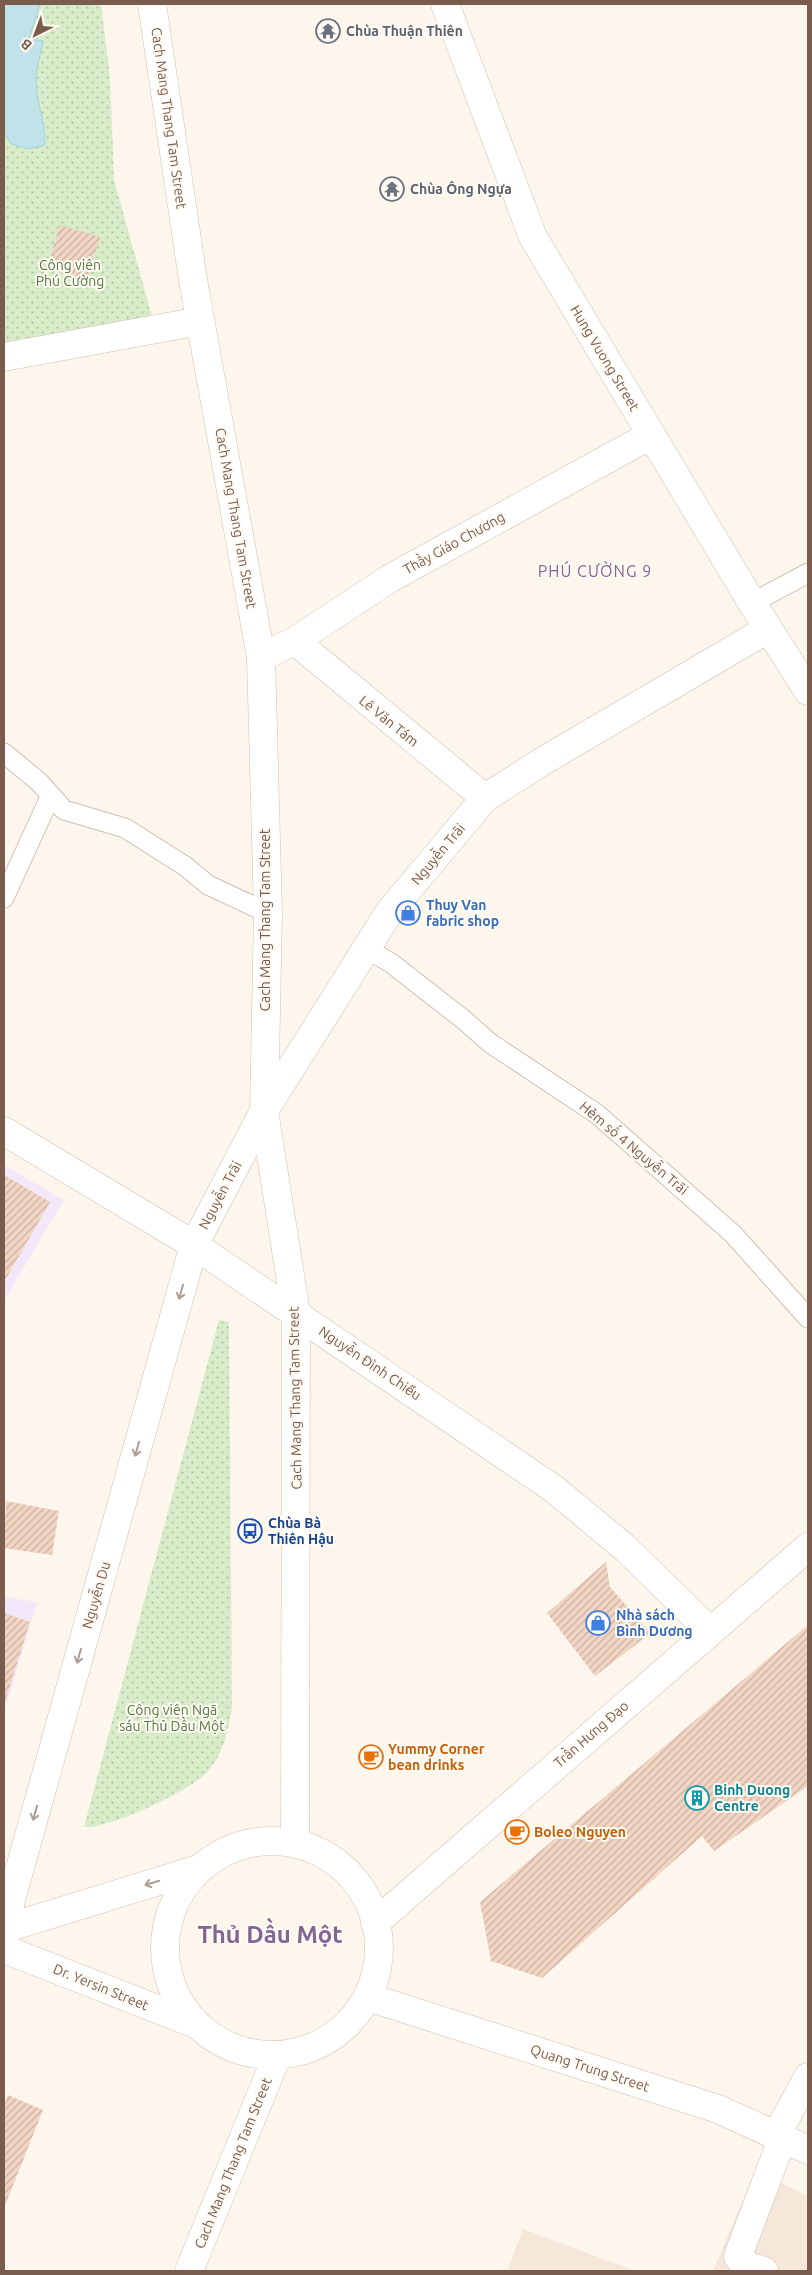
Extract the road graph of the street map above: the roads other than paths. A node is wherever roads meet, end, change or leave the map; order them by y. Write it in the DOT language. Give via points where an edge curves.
graph roads {
  1 [pos="152,4"];
  2 [pos="445,4"];
  3 [pos="200,321"];
  4 [pos="4,357"];
  5 [pos="651,435"];
  6 [pos="808,573"];
  7 [pos="752,603"];
  8 [pos="768,630"];
  9 [pos="294,641"];
  10 [pos="261,657"];
  11 [pos="808,691"];
  12 [pos="4,753"];
  13 [pos="50,797"];
  14 [pos="485,798"];
  15 [pos="4,898"];
  16 [pos="268,913"];
  17 [pos="367,948"];
  18 [pos="264,1111"];
  19 [pos="4,1131"];
  20 [pos="194,1246"];
  21 [pos="296,1313"];
  22 [pos="808,1318"];
  23 [pos="808,1547"];
  24 [pos="710,1631"];
  25 [pos="295,1844"];
  26 [pos="198,1869"];
  27 [pos="376,1923"];
  28 [pos="5,1937"];
  29 [pos="368,1997"];
  30 [pos="198,2025"];
  31 [pos="277,2056"];
  32 [pos="808,2077"];
  33 [pos="780,2136"];
  34 [pos="808,2150"];
  35 [pos="189,2271"];
  36 [pos="764,2271"];
  1 -- 3 [label="street, Cach Mang Thang Tam Street"];
  2 -- 5 [label="street, Hung Vuong Street" via="533,237"];
  3 -- 4 [label="street"];
  3 -- 10 [label="street, Cach Mang Thang Tam Street"];
  5 -- 7 [label="street, Hung Vuong Street"];
  5 -- 9 [label="street, Thầy Giáo Chương" via="389,580"];
  6 -- 7 [label="lane"];
  7 -- 8 [label="street, Hung Vuong Street"];
  8 -- 11 [label="street, Hung Vuong Street"];
  8 -- 14 [label="street, Nguyễn Trãi"];
  9 -- 10 [label="street, Thầy Giáo Chương"];
  9 -- 14 [label="street, Lê Văn Tám"];
  10 -- 16 [label="street, Cach Mang Thang Tam Street"];
  12 -- 13 [label="lane" via="39,782"];
  13 -- 15 [label="lane"];
  13 -- 16 [label="lane" via="64,810 125,828 185,866 208,885"];
  14 -- 17 [label="street, Nguyễn Trãi" via="390,912"];
  16 -- 18 [label="street, Cach Mang Thang Tam Street"];
  17 -- 18 [label="street, Nguyễn Trãi"];
  17 -- 22 [label="lane, Hẻm số 4 Nguyễn Trãi" via="391,963 490,1043 596,1114 733,1234"];
  18 -- 20 [label="street, Nguyễn Trãi"];
  18 -- 21 [label="street, Cach Mang Thang Tam Street"];
  19 -- 20 [label="street, Nguyễn Đình Chiểu"];
  20 -- 21 [label="street, Nguyễn Đình Chiểu"];
  20 -- 28 [label="street, Nguyễn Du, one-way" via="14,1890"];
  21 -- 24 [label="street, Nguyễn Đình Chiểu" via="554,1488 624,1547"];
  21 -- 25 [label="street, Cach Mang Thang Tam Street"];
  23 -- 24 [label="street, Trần Hưng Đạo"];
  24 -- 27 [label="street, Trần Hưng Đạo"];
  25 -- 26 [label="street" via="261,1842 228,1850"];
  25 -- 27 [label="street" via="323,1854 347,1872 365,1895"];
  26 -- 28 [label="street, one-way"];
  26 -- 30 [label="street" via="177,1897 166,1929 166,1964 176,1997"];
  27 -- 29 [label="street" via="379,1948 376,1973"];
  28 -- 30 [label="street, Dr. Yersin Street"];
  29 -- 31 [label="street" via="352,2020 330,2038 305,2050"];
  29 -- 33 [label="street, Quang Trung Street" via="718,2109"];
  30 -- 31 [label="street" via="221,2043 248,2053"];
  31 -- 35 [label="street, Cach Mang Thang Tam Street"];
  32 -- 33 [label="street"];
  33 -- 34 [label="street, Quang Trung Street"];
  33 -- 36 [label="street" via="738,2256 746,2265"];
}
